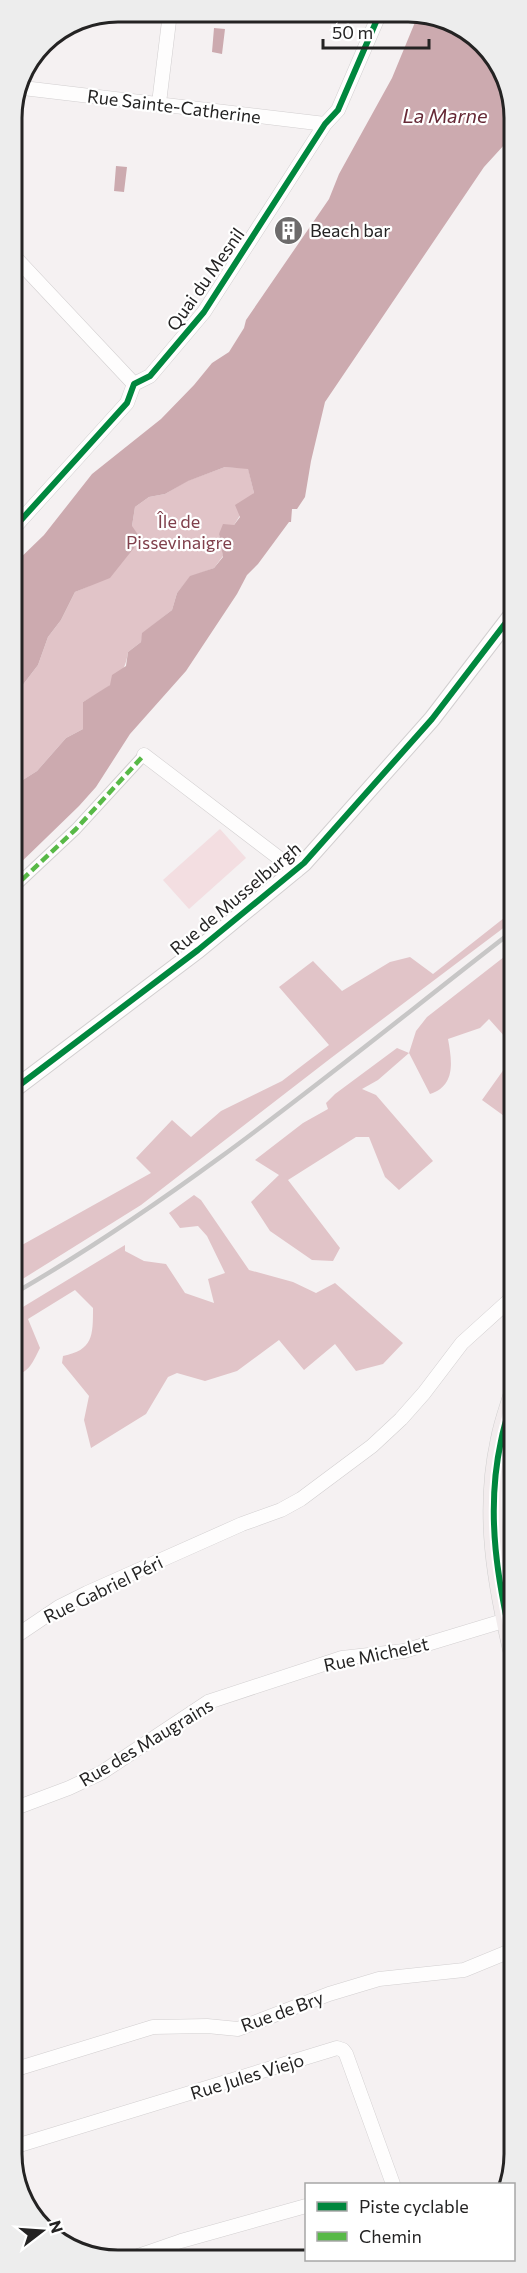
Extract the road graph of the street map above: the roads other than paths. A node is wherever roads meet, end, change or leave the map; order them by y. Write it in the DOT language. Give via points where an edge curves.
graph roads {
  1 [pos="169,22"];
  2 [pos="376,22"];
  3 [pos="28,89"];
  4 [pos="159,103"];
  5 [pos="325,124"];
  6 [pos="23,266"];
  7 [pos="134,384"];
  8 [pos="23,518"];
  9 [pos="504,625"];
  10 [pos="144,755"];
  11 [pos="296,871"];
  12 [pos="23,879"];
  13 [pos="23,1083"];
  14 [pos="504,1305"];
  15 [pos="504,1430"];
  16 [pos="504,1602"];
  17 [pos="504,1621"];
  18 [pos="22,1632"];
  19 [pos="246,1688"];
  20 [pos="22,1806"];
  21 [pos="504,1954"];
  22 [pos="22,2067"];
  23 [pos="22,2144"];
  24 [pos="392,2183"];
  25 [pos="305,2206"];
  26 [pos="155,2250"];
  1 -- 4 [label="street"];
  2 -- 5 [label="street, Quai du Mesnil" via="338,110"];
  3 -- 4 [label="street, Rue Sainte-Catherine"];
  4 -- 5 [label="street, Rue Sainte-Catherine"];
  5 -- 7 [label="street, Quai du Mesnil" via="204,312 150,376"];
  6 -- 7 [label="street"];
  7 -- 8 [label="street, Quai du Mesnil" via="127,403"];
  9 -- 11 [label="street, Rue de Musselburgh" via="432,719"];
  10 -- 11 [label="street"];
  10 -- 12 [label="street" via="76,829"];
  11 -- 13 [label="street, Rue de Musselburgh"];
  14 -- 18 [label="street, Rue Gabriel Péri" via="462,1343 401,1419 328,1480 281,1510 59,1607"];
  15 -- 16 [label="main road" via="494,1497 494,1542"];
  17 -- 19 [label="street, Rue Michelet" via="404,1652 342,1658"];
  19 -- 20 [label="street, Rue des Maugrains" via="208,1702 101,1773"];
  21 -- 22 [label="street, Rue de Bry" via="464,1970 379,1979 238,2029 153,2027"];
  23 -- 24 [label="street, Rue Jules Viejo" via="338,2048 346,2054"];
  25 -- 26 [label="street"];
}
